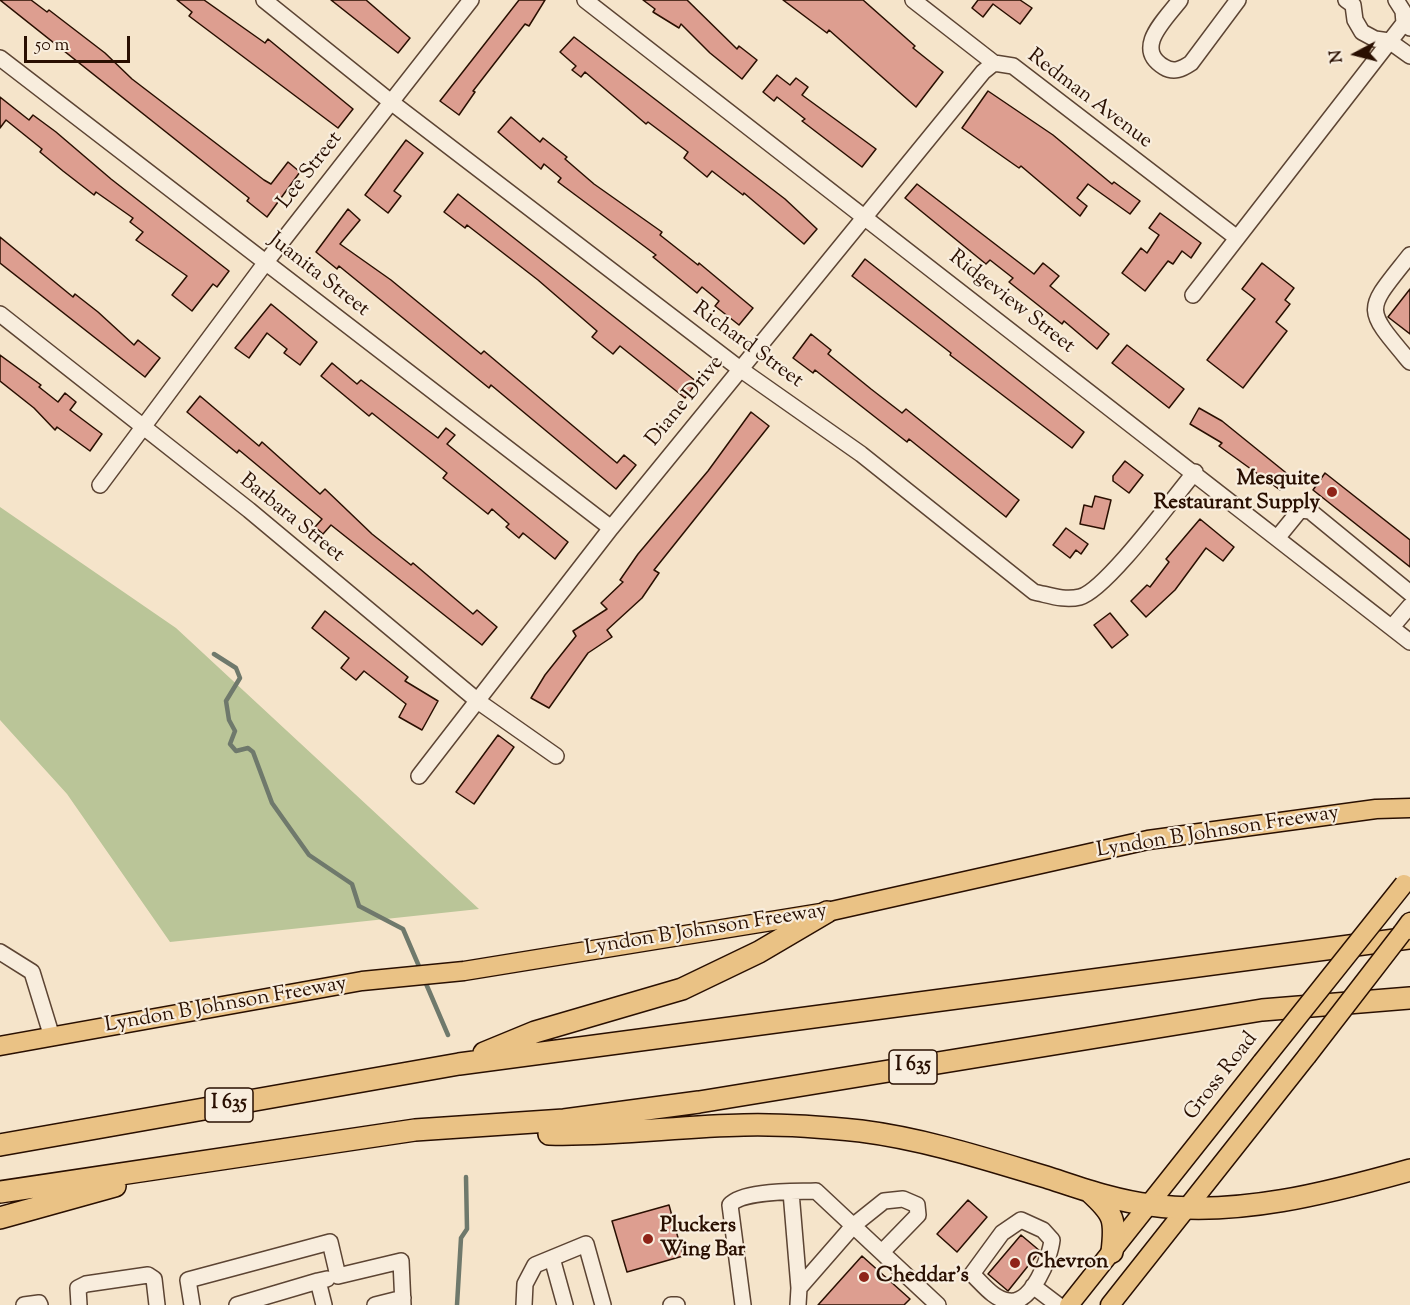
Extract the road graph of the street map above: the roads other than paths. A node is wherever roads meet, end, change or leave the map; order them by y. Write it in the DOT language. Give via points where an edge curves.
graph roads {
  1 [pos="264,0"];
  2 [pos="471,0"];
  3 [pos="585,0"];
  4 [pos="913,0"];
  5 [pos="1180,0"];
  6 [pos="1238,0"];
  7 [pos="1396,0"];
  8 [pos="1352,2"];
  9 [pos="1407,26"];
  10 [pos="1389,40"];
  11 [pos="1410,56"];
  12 [pos="0,58"];
  13 [pos="994,63"];
  14 [pos="391,102"];
  15 [pos="866,218"];
  16 [pos="1237,238"];
  17 [pos="1410,255"];
  18 [pos="266,262"];
  19 [pos="1193,295"];
  20 [pos="0,314"];
  21 [pos="1410,362"];
  22 [pos="740,369"];
  23 [pos="144,428"];
  24 [pos="1195,472"];
  25 [pos="100,485"];
  26 [pos="611,528"];
  27 [pos="1278,537"];
  28 [pos="1410,593"];
  29 [pos="1410,606"];
  30 [pos="1392,627"];
  31 [pos="1410,642"];
  32 [pos="479,702"];
  33 [pos="556,756"];
  34 [pos="419,776"];
  35 [pos="1410,808"];
  36 [pos="1407,880"];
  37 [pos="827,912"];
  38 [pos="1410,922"];
  39 [pos="1410,938"];
  40 [pos="0,952"];
  41 [pos="1410,998"];
  42 [pos="52,1037"];
  43 [pos="0,1046"];
  44 [pos="459,1064"];
  45 [pos="415,1130"];
  46 [pos="0,1145"];
  47 [pos="196,1164"];
  48 [pos="1410,1170"];
  49 [pos="1090,1191"];
  50 [pos="0,1192"];
  51 [pos="791,1192"];
  52 [pos="1150,1205"];
  53 [pos="1188,1208"];
  54 [pos="0,1218"];
  55 [pos="854,1225"];
  56 [pos="883,1251"];
  57 [pos="1112,1251"];
  58 [pos="552,1258"];
  59 [pos="338,1276"];
  60 [pos="318,1281"];
  61 [pos="1033,1286"];
  62 [pos="799,1288"];
  63 [pos="403,1301"];
  64 [pos="24,1305"];
  65 [pos="40,1305"];
  66 [pos="79,1305"];
  67 [pos="157,1305"];
  68 [pos="192,1305"];
  69 [pos="237,1305"];
  70 [pos="324,1305"];
  71 [pos="375,1305"];
  72 [pos="525,1305"];
  73 [pos="565,1305"];
  74 [pos="603,1305"];
  75 [pos="671,1305"];
  76 [pos="677,1305"];
  77 [pos="744,1305"];
  78 [pos="798,1305"];
  79 [pos="939,1305"];
  80 [pos="1058,1305"];
  81 [pos="1069,1305"];
  82 [pos="1110,1305"];
  1 -- 14 [label="street, Richard Street"];
  2 -- 14 [label="street, Lee Street"];
  3 -- 15 [label="street, Ridgeview Street"];
  4 -- 13 [label="street, Redman Avenue"];
  5 -- 6 [label="street" via="1152,37 1149,49 1153,59 1167,69 1180,70 1191,63"];
  7 -- 9 [label="street"];
  8 -- 10 [label="street" via="1362,33"];
  9 -- 10 [label="street"];
  10 -- 11 [label="street"];
  10 -- 16 [label="street"];
  12 -- 18 [label="street, Juanita Street"];
  13 -- 15 [label="street, Diane Drive"];
  13 -- 16 [label="street, Redman Avenue" via="1013,66"];
  14 -- 18 [label="street, Lee Street"];
  14 -- 22 [label="street, Richard Street"];
  15 -- 22 [label="street, Diane Drive"];
  15 -- 24 [label="street, Ridgeview Street"];
  16 -- 19 [label="street"];
  17 -- 21 [label="street" via="1376,298 1375,314 1377,323"];
  18 -- 23 [label="street, Lee Street"];
  18 -- 26 [label="street, Juanita Street"];
  20 -- 23 [label="street, Barbara Street"];
  22 -- 24 [label="street, Richard Street" via="861,454 1034,592 1064,599 1082,597 1112,572"];
  22 -- 26 [label="street, Diane Drive"];
  23 -- 25 [label="street, Lee Street"];
  23 -- 32 [label="street, Barbara Street" via="249,510"];
  24 -- 27 [label="street, Ridgeview Street"];
  26 -- 32 [label="street, Diane Drive"];
  27 -- 28 [label="street" via="1300,510 1310,511"];
  27 -- 30 [label="street, Ridgeview Street"];
  29 -- 30 [label="street"];
  30 -- 31 [label="street, Ridgeview Street"];
  32 -- 33 [label="street, Barbara Street"];
  32 -- 34 [label="street, Diane Drive"];
  35 -- 37 [label="main road, Lyndon B Johnson Freeway" via="1376,809 1148,840"];
  36 -- 52 [label="main road, Gross Road, bridge"];
  37 -- 42 [label="main road, Lyndon B Johnson Freeway" via="464,971 362,981"];
  37 -- 44 [label="highway" via="759,952 682,989 535,1032"];
  38 -- 53 [label="main road, bridge"];
  39 -- 44 [label="highway, I 635"];
  40 -- 42 [label="street" via="32,972"];
  41 -- 45 [label="highway, I 635" via="1262,1010 699,1102 564,1120"];
  42 -- 43 [label="main road, Lyndon B Johnson Freeway"];
  44 -- 46 [label="highway, I 635"];
  45 -- 47 [label="highway, I 635"];
  45 -- 49 [label="highway" via="561,1134 744,1125 809,1126 926,1143"];
  47 -- 50 [label="highway, I 635"];
  47 -- 54 [label="highway"];
  48 -- 53 [label="highway" via="1308,1195 1227,1207"];
  49 -- 52 [label="highway"];
  49 -- 57 [label="highway" via="1110,1209 1115,1225"];
  51 -- 55 [label="street" via="816,1191"];
  51 -- 62 [label="street"];
  51 -- 77 [label="street" via="734,1199 730,1205"];
  52 -- 53 [label="highway"];
  52 -- 57 [label="main road, Gross Road"];
  53 -- 82 [label="main road"];
  55 -- 56 [label="street"];
  55 -- 56 [label="street" via="884,1201 903,1199 917,1205 918,1215"];
  55 -- 62 [label="street"];
  56 -- 79 [label="street"];
  57 -- 81 [label="main road, Gross Road"];
  58 -- 72 [label="street" via="535,1265 525,1284"];
  58 -- 73 [label="street"];
  58 -- 74 [label="street" via="586,1244"];
  59 -- 60 [label="street"];
  59 -- 63 [label="street" via="401,1261"];
  59 -- 68 [label="street" via="330,1242 188,1280"];
  60 -- 69 [label="street"];
  60 -- 70 [label="street"];
  61 -- 61 [label="street" via="1017,1300 1008,1302 972,1274 1002,1233 1020,1220 1043,1230 1052,1240 1050,1257"];
  61 -- 80 [label="street"];
  62 -- 78 [label="street"];
  63 -- 71 [label="street"];
  64 -- 65 [label="street"];
  66 -- 67 [label="street" via="78,1288 86,1284 148,1275 154,1280"];
  75 -- 76 [label="street"];
}
